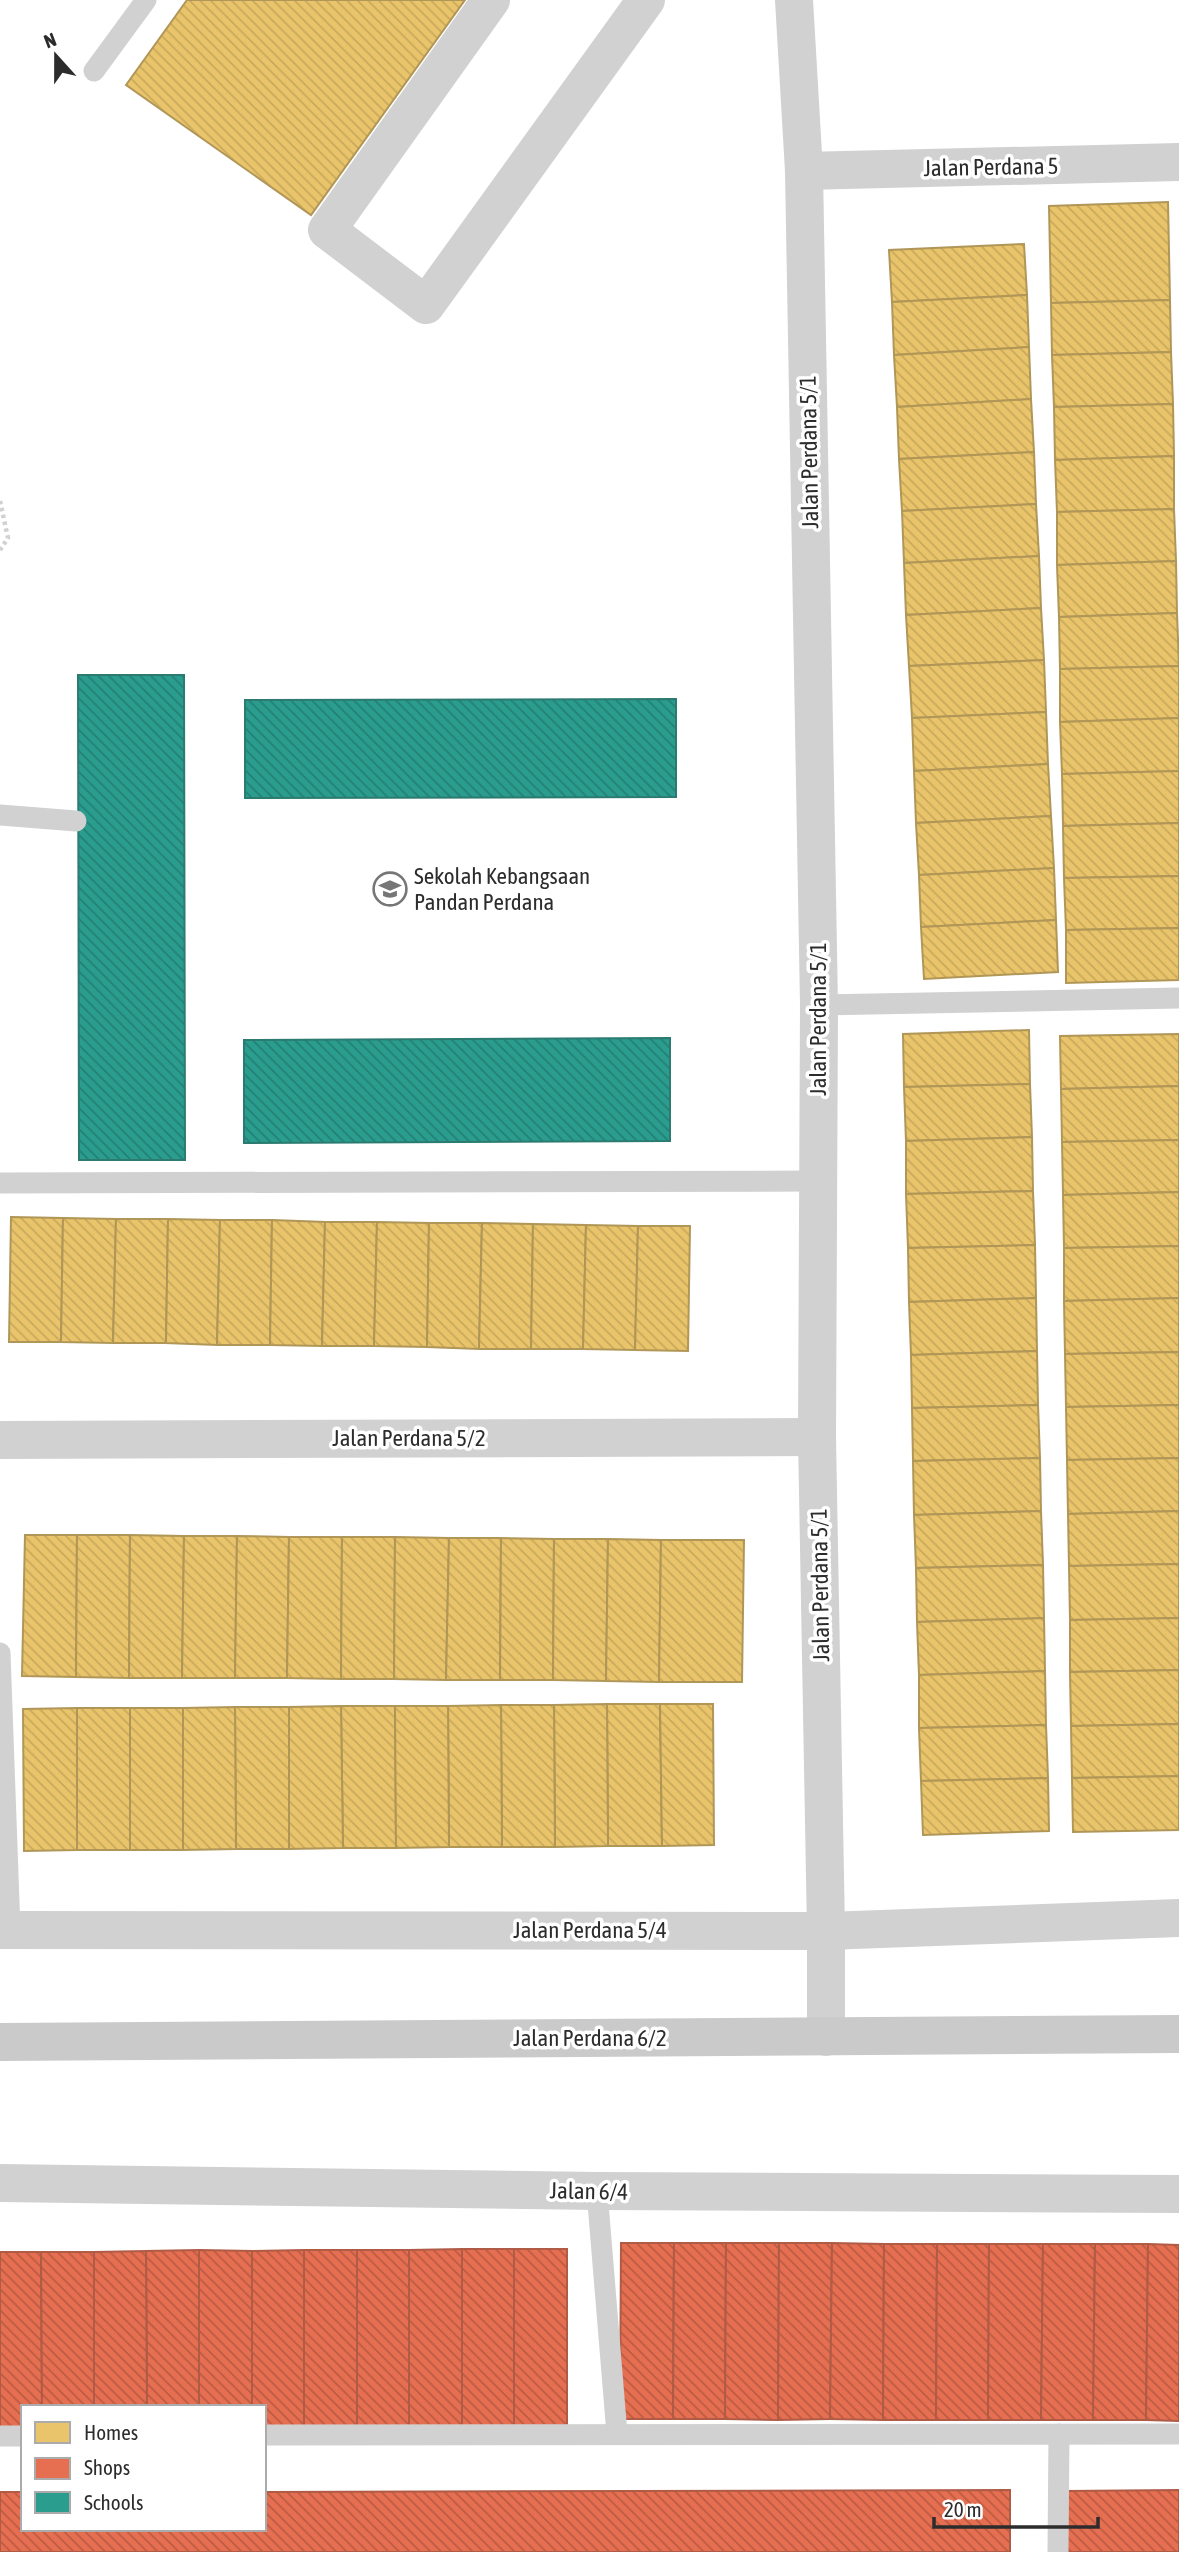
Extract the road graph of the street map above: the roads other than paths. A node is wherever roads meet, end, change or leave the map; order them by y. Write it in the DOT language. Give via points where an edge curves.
graph roads {
  1 [pos="145,0"];
  2 [pos="491,0"];
  3 [pos="646,0"];
  4 [pos="794,0"];
  5 [pos="94,71"];
  6 [pos="1179,162"];
  7 [pos="804,171"];
  8 [pos="0,815"];
  9 [pos="76,821"];
  10 [pos="1179,998"];
  11 [pos="819,1004"];
  12 [pos="818,1181"];
  13 [pos="0,1183"];
  14 [pos="817,1437"];
  15 [pos="0,1440"];
  16 [pos="0,1653"];
  17 [pos="1179,1918"];
  18 [pos="5,1930"];
  19 [pos="826,1931"];
  20 [pos="1179,2034"];
  21 [pos="826,2037"];
  22 [pos="0,2042"];
  23 [pos="0,2183"];
  24 [pos="597,2192"];
  25 [pos="1179,2194"];
  26 [pos="617,2434"];
  27 [pos="1059,2434"];
  28 [pos="1179,2434"];
  29 [pos="266,2435"];
  30 [pos="0,2436"];
  31 [pos="21,2436"];
  32 [pos="1058,2552"];
  1 -- 5 [label="lane"];
  2 -- 3 [label="street" via="327,230 426,305"];
  4 -- 7 [label="street, Jalan Perdana 5/1"];
  6 -- 7 [label="street, Jalan Perdana 5"];
  7 -- 11 [label="street, Jalan Perdana 5/1"];
  8 -- 9 [label="lane"];
  10 -- 11 [label="lane"];
  11 -- 12 [label="street, Jalan Perdana 5/1"];
  12 -- 13 [label="lane"];
  12 -- 14 [label="street, Jalan Perdana 5/1"];
  14 -- 15 [label="street, Jalan Perdana 5/2"];
  14 -- 19 [label="street, Jalan Perdana 5/1"];
  16 -- 18 [label="lane"];
  17 -- 19 [label="street, Jalan Perdana 5/4"];
  18 -- 19 [label="street, Jalan Perdana 5/4"];
  19 -- 21 [label="street, Jalan Perdana 5/1"];
  20 -- 21 [label="street, Jalan Perdana 6/2"];
  21 -- 22 [label="street, Jalan Perdana 6/2"];
  23 -- 24 [label="street, Jalan 6/4"];
  24 -- 25 [label="street, Jalan 6/4"];
  24 -- 26 [label="lane"];
  26 -- 27 [label="lane"];
  26 -- 29 [label="lane"];
  27 -- 28 [label="lane"];
  27 -- 32 [label="lane"];
  30 -- 31 [label="lane"];
}
